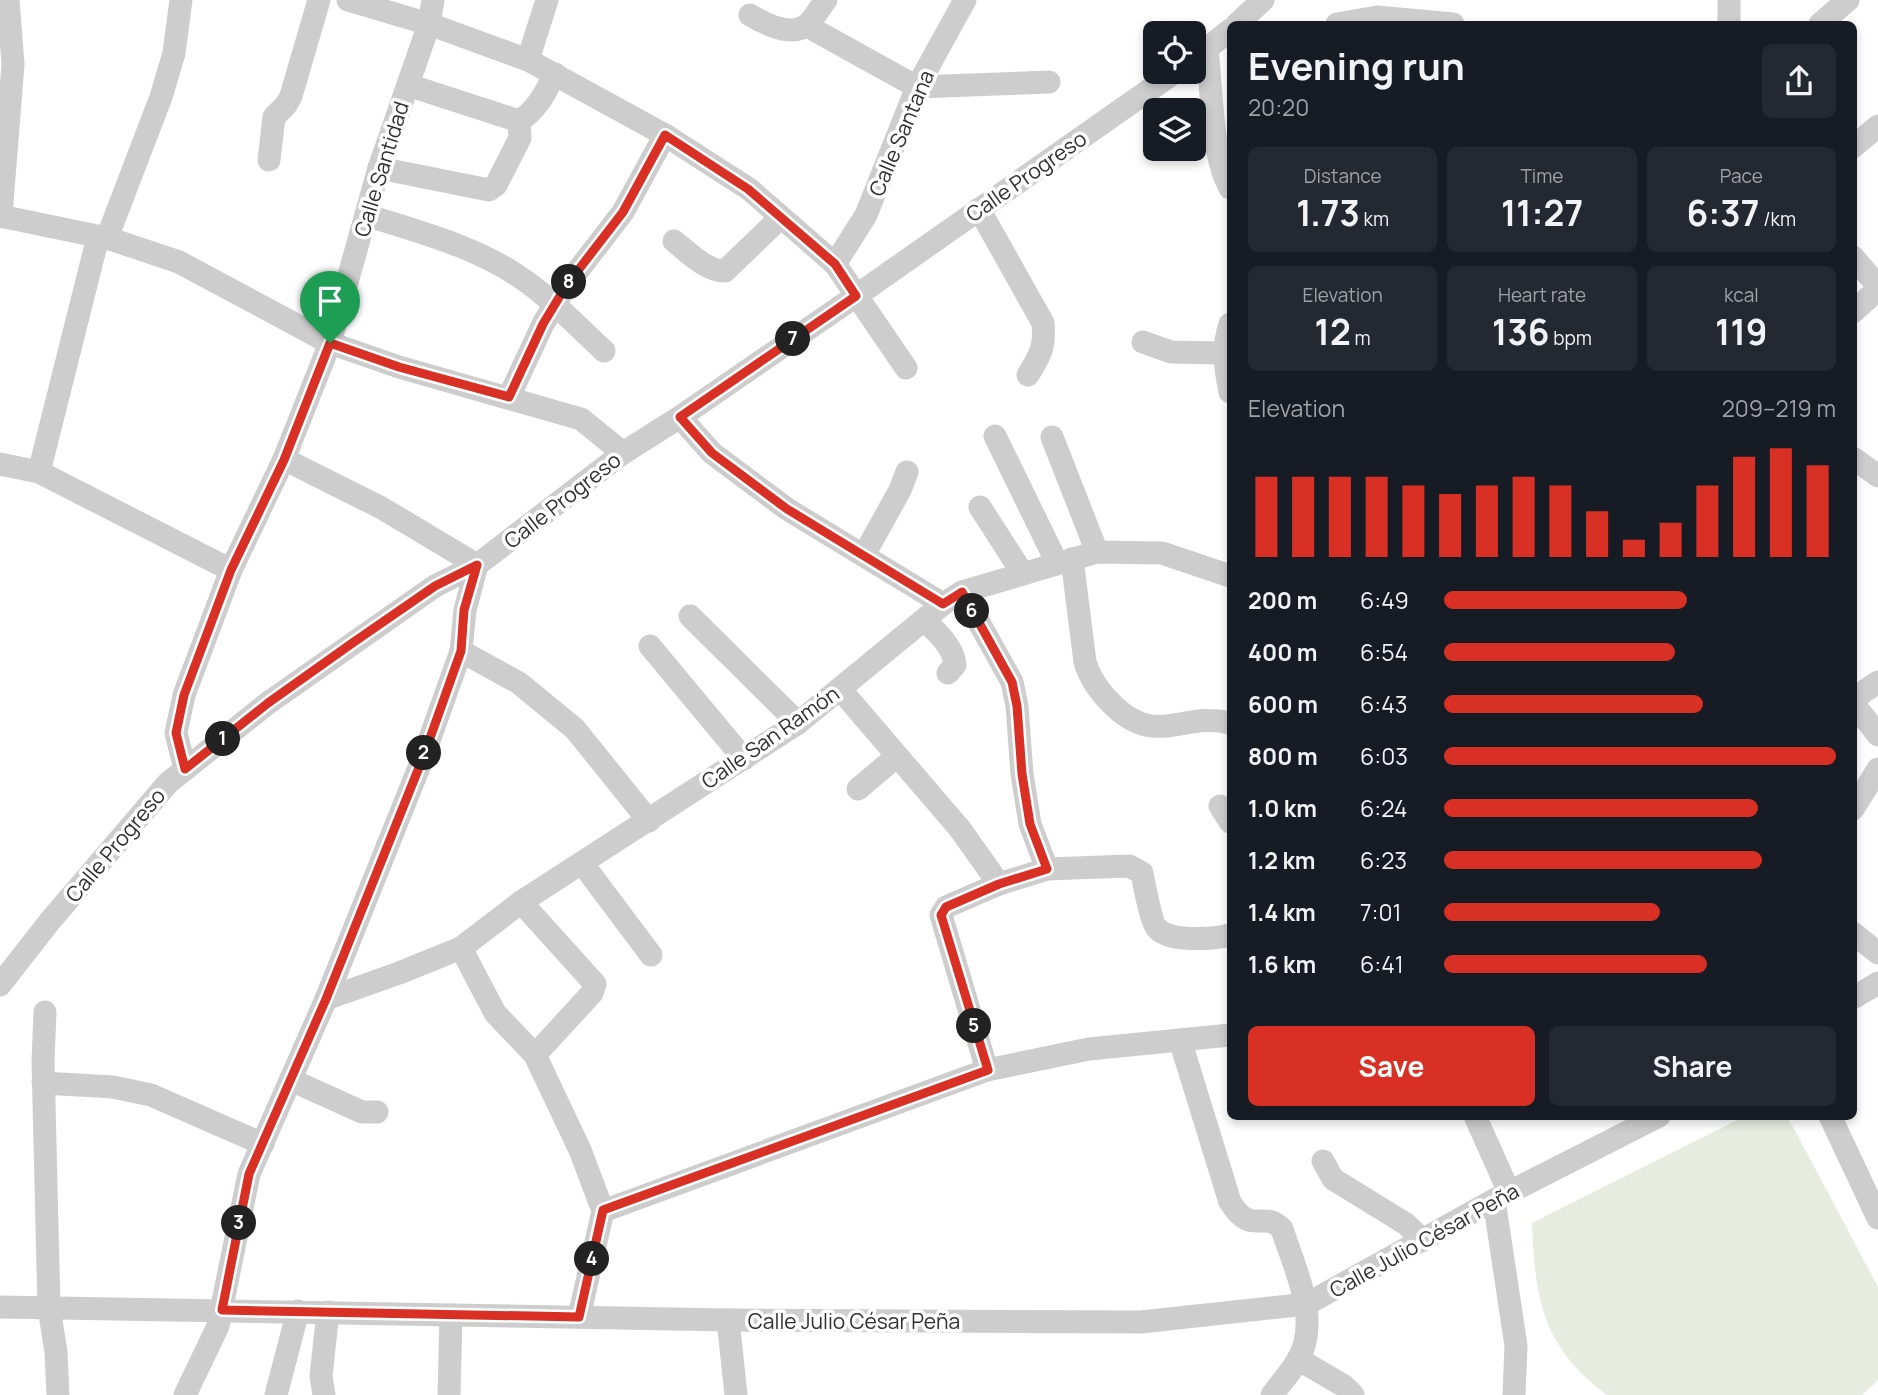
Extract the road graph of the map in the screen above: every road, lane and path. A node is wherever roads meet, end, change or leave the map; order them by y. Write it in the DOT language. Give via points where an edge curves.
graph roads {
  1 [pos="181,0"];
  2 [pos="319,0"];
  3 [pos="348,0"];
  4 [pos="433,0"];
  5 [pos="547,0"];
  6 [pos="826,0"];
  7 [pos="965,0"];
  8 [pos="1263,0"];
  9 [pos="1729,0"];
  10 [pos="1848,0"];
  11 [pos="11,1"];
  12 [pos="750,15"];
  13 [pos="1240,21"];
  14 [pos="1354,21"];
  15 [pos="1420,21"];
  16 [pos="1729,21"];
  17 [pos="1824,21"];
  18 [pos="429,24"];
  19 [pos="807,26"];
  20 [pos="1216,44"];
  21 [pos="528,60"];
  22 [pos="555,74"];
  23 [pos="1049,82"];
  24 [pos="1158,84"];
  25 [pos="408,85"];
  26 [pos="917,88"];
  27 [pos="519,121"];
  28 [pos="1878,126"];
  29 [pos="665,135"];
  30 [pos="1857,144"];
  31 [pos="2,160"];
  32 [pos="269,160"];
  33 [pos="379,168"];
  34 [pos="1227,182"];
  35 [pos="979,209"];
  36 [pos="366,215"];
  37 [pos="1,216"];
  38 [pos="781,217"];
  39 [pos="103,238"];
  40 [pos="674,241"];
  41 [pos="1857,262"];
  42 [pos="835,264"];
  43 [pos="1857,286"];
  44 [pos="1878,288"];
  45 [pos="856,296"];
  46 [pos="555,305"];
  47 [pos="1857,308"];
  48 [pos="1227,334"];
  49 [pos="1143,342"];
  50 [pos="330,343"];
  51 [pos="604,351"];
  52 [pos="1224,353"];
  53 [pos="906,368"];
  54 [pos="1227,372"];
  55 [pos="1028,375"];
  56 [pos="509,397"];
  57 [pos="680,417"];
  58 [pos="995,436"];
  59 [pos="1052,437"];
  60 [pos="623,453"];
  61 [pos="284,460"];
  62 [pos="0,464"];
  63 [pos="39,472"];
  64 [pos="907,472"];
  65 [pos="980,507"];
  66 [pos="1097,552"];
  67 [pos="864,555"];
  68 [pos="1065,561"];
  69 [pos="477,565"];
  70 [pos="231,570"];
  71 [pos="1023,573"];
  72 [pos="1227,574"];
  73 [pos="952,598"];
  74 [pos="690,616"];
  75 [pos="924,620"];
  76 [pos="650,646"];
  77 [pos="461,651"];
  78 [pos="948,673"];
  79 [pos="1878,682"];
  80 [pos="840,689"];
  81 [pos="1857,698"];
  82 [pos="1857,706"];
  83 [pos="798,723"];
  84 [pos="1227,723"];
  85 [pos="1878,735"];
  86 [pos="897,756"];
  87 [pos="744,758"];
  88 [pos="185,769"];
  89 [pos="1878,769"];
  90 [pos="858,789"];
  91 [pos="1857,802"];
  92 [pos="649,821"];
  93 [pos="582,863"];
  94 [pos="1047,869"];
  95 [pos="999,884"];
  96 [pos="521,902"];
  97 [pos="1227,936"];
  98 [pos="1857,936"];
  99 [pos="461,948"];
  100 [pos="1878,953"];
  101 [pos="652,956"];
  102 [pos="1878,983"];
  103 [pos="0,985"];
  104 [pos="1857,996"];
  105 [pos="326,999"];
  106 [pos="45,1012"];
  107 [pos="1227,1035"];
  108 [pos="1180,1040"];
  109 [pos="535,1055"];
  110 [pos="988,1070"];
  111 [pos="291,1080"];
  112 [pos="43,1083"];
  113 [pos="377,1112"];
  114 [pos="1476,1120"];
  115 [pos="1652,1120"];
  116 [pos="1832,1120"];
  117 [pos="262,1144"];
  118 [pos="1323,1161"];
  119 [pos="1502,1196"];
  120 [pos="603,1210"];
  121 [pos="1878,1218"];
  122 [pos="1423,1240"];
  123 [pos="1307,1304"];
  124 [pos="0,1307"];
  125 [pos="49,1308"];
  126 [pos="222,1310"];
  127 [pos="298,1311"];
  128 [pos="328,1312"];
  129 [pos="451,1315"];
  130 [pos="579,1317"];
  131 [pos="728,1320"];
  132 [pos="1298,1359"];
  133 [pos="58,1395"];
  134 [pos="185,1395"];
  135 [pos="276,1395"];
  136 [pos="324,1395"];
  137 [pos="449,1395"];
  138 [pos="736,1395"];
  139 [pos="1272,1395"];
  140 [pos="1353,1395"];
  141 [pos="1514,1395"];
  1 -- 39 [label="street" via="174,53 161,97"];
  2 -- 32 [label="street" via="291,96 274,117"];
  3 -- 18 [label="street"];
  4 -- 18 [label="street, Calle Santidad"];
  5 -- 21 [label="street"];
  6 -- 19 [label="street"];
  7 -- 26 [label="street, Calle Santana"];
  8 -- 13 [label="street"];
  9 -- 16 [label="street"];
  10 -- 17 [label="street"];
  11 -- 31 [label="street" via="13,64"];
  12 -- 19 [label="street" via="781,29"];
  14 -- 15 [label="street" via="1377,17"];
  18 -- 21 [label="street"];
  18 -- 25 [label="street, Calle Santidad"];
  19 -- 26 [label="street"];
  20 -- 34 [label="street" via="1218,153"];
  21 -- 22 [label="street"];
  22 -- 27 [label="street" via="530,114"];
  22 -- 29 [label="street"];
  23 -- 26 [label="street"];
  24 -- 35 [label="street, Calle Progreso"];
  25 -- 27 [label="street"];
  25 -- 33 [label="street, Calle Santidad"];
  26 -- 42 [label="street, Calle Santana" via="866,215"];
  27 -- 33 [label="street" via="520,138 489,190"];
  28 -- 30 [label="street"];
  29 -- 38 [label="street" via="748,189"];
  29 -- 46 [label="street" via="623,212"];
  31 -- 37 [label="street"];
  33 -- 36 [label="street, Calle Santidad"];
  35 -- 45 [label="street, Calle Progreso"];
  35 -- 55 [label="street" via="1042,323 1041,354"];
  36 -- 46 [label="street" via="485,258 524,279"];
  36 -- 50 [label="street, Calle Santidad"];
  37 -- 39 [label="street"];
  38 -- 40 [label="street" via="725,271 704,264"];
  38 -- 42 [label="street"];
  39 -- 50 [label="street" via="179,262"];
  39 -- 63 [label="street"];
  41 -- 44 [label="street"];
  42 -- 45 [label="street"];
  43 -- 44 [label="street"];
  44 -- 47 [label="street"];
  45 -- 53 [label="street"];
  45 -- 57 [label="street, Calle Progreso"];
  46 -- 51 [label="street"];
  46 -- 56 [label="street"];
  48 -- 52 [label="street"];
  49 -- 52 [label="street" via="1171,352"];
  50 -- 56 [label="street"];
  50 -- 61 [label="street, Calle Santidad"];
  52 -- 54 [label="street"];
  56 -- 60 [label="street" via="581,419"];
  57 -- 60 [label="street, Calle Progreso"];
  57 -- 67 [label="street" via="712,453 787,509"];
  58 -- 68 [label="street"];
  59 -- 66 [label="street"];
  60 -- 69 [label="street, Calle Progreso"];
  61 -- 69 [label="street" via="380,507"];
  61 -- 70 [label="street, Calle Santidad"];
  62 -- 63 [label="street"];
  63 -- 70 [label="street"];
  64 -- 67 [label="street"];
  65 -- 71 [label="street"];
  66 -- 68 [label="street, Calle San Ramón"];
  66 -- 72 [label="street, Calle San Ramón" via="1162,553"];
  67 -- 73 [label="street"];
  68 -- 71 [label="street, Calle San Ramón"];
  68 -- 84 [label="street" via="1088,673 1108,701 1141,726"];
  69 -- 77 [label="street" via="464,610"];
  69 -- 88 [label="street, Calle Progreso" via="412,601 268,703"];
  70 -- 88 [label="street, Calle Santidad" via="184,695 176,733"];
  71 -- 73 [label="street, Calle San Ramón"];
  73 -- 75 [label="street, Calle San Ramón"];
  73 -- 94 [label="street" via="1012,682 1030,824"];
  74 -- 83 [label="street"];
  75 -- 78 [label="street" via="954,658 955,665"];
  75 -- 80 [label="street, Calle San Ramón"];
  76 -- 87 [label="street"];
  77 -- 92 [label="street" via="519,683 575,729"];
  77 -- 105 [label="street"];
  79 -- 81 [label="street"];
  80 -- 83 [label="street, Calle San Ramón"];
  80 -- 86 [label="street"];
  82 -- 85 [label="street"];
  83 -- 87 [label="street, Calle San Ramón"];
  86 -- 90 [label="street"];
  86 -- 95 [label="street" via="960,829"];
  87 -- 92 [label="street, Calle San Ramón"];
  88 -- 103 [label="street, Calle Progreso" via="150,804"];
  89 -- 91 [label="street"];
  92 -- 93 [label="street, Calle San Ramón"];
  93 -- 96 [label="street, Calle San Ramón"];
  93 -- 101 [label="street"];
  94 -- 95 [label="street"];
  94 -- 97 [label="street" via="1129,866 1142,873 1155,926 1165,934 1207,940"];
  95 -- 110 [label="street" via="946,907 941,915"];
  96 -- 99 [label="street, Calle San Ramón"];
  96 -- 109 [label="street" via="595,984 592,993"];
  98 -- 100 [label="street"];
  99 -- 105 [label="street, Calle San Ramón"];
  99 -- 109 [label="street" via="495,1013"];
  102 -- 104 [label="street"];
  105 -- 111 [label="street"];
  106 -- 112 [label="street"];
  107 -- 108 [label="street"];
  108 -- 110 [label="street" via="1089,1049"];
  108 -- 123 [label="street" via="1230,1202 1248,1222 1265,1220 1282,1229"];
  109 -- 120 [label="street"];
  110 -- 120 [label="street"];
  111 -- 113 [label="street" via="362,1112"];
  111 -- 117 [label="street"];
  112 -- 117 [label="street" via="113,1087 151,1095"];
  112 -- 125 [label="street"];
  114 -- 119 [label="street"];
  115 -- 119 [label="street, Calle Julio César Peña"];
  116 -- 121 [label="street"];
  117 -- 126 [label="street" via="249,1174"];
  118 -- 122 [label="street" via="1333,1179 1406,1224"];
  119 -- 122 [label="street, Calle Julio César Peña"];
  119 -- 141 [label="street" via="1516,1346"];
  120 -- 130 [label="street"];
  122 -- 123 [label="street, Calle Julio César Peña"];
  123 -- 131 [label="street, Calle Julio César Peña" via="1141,1322"];
  123 -- 132 [label="street" via="1307,1335"];
  124 -- 125 [label="street, Calle Julio César Peña"];
  125 -- 126 [label="street, Calle Julio César Peña"];
  125 -- 133 [label="street"];
  126 -- 127 [label="street, Calle Julio César Peña"];
  126 -- 134 [label="street"];
  127 -- 128 [label="street, Calle Julio César Peña"];
  127 -- 135 [label="street"];
  128 -- 129 [label="street, Calle Julio César Peña"];
  128 -- 136 [label="street" via="321,1376"];
  129 -- 130 [label="street, Calle Julio César Peña"];
  129 -- 137 [label="street"];
  130 -- 131 [label="street, Calle Julio César Peña"];
  131 -- 138 [label="street"];
  132 -- 139 [label="street"];
  132 -- 140 [label="street"];
}
